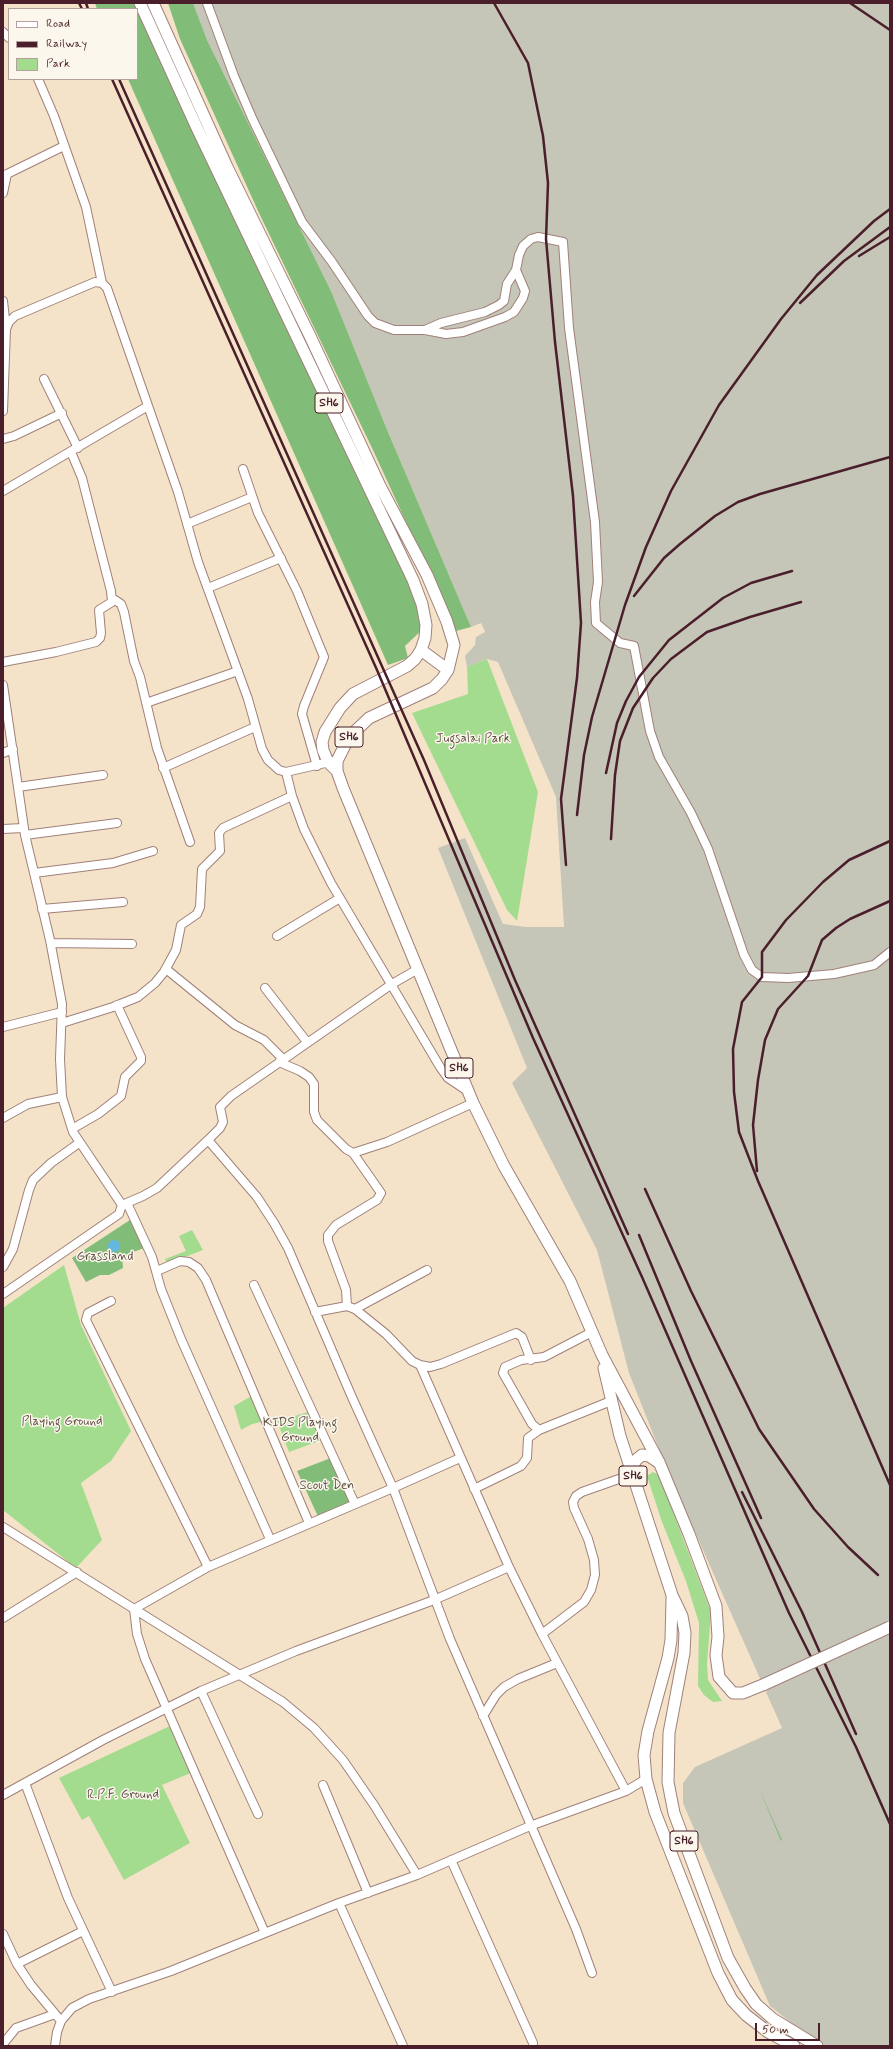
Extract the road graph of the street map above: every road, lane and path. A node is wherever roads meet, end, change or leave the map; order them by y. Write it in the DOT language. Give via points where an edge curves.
graph roads {
  1 [pos="140,3"];
  2 [pos="153,3"];
  3 [pos="207,3"];
  4 [pos="38,80"];
  5 [pos="64,146"];
  6 [pos="5,175"];
  7 [pos="3,193"];
  8 [pos="516,270"];
  9 [pos="102,283"];
  10 [pos="3,301"];
  11 [pos="6,329"];
  12 [pos="424,330"];
  13 [pos="44,378"];
  14 [pos="148,406"];
  15 [pos="3,411"];
  16 [pos="62,413"];
  17 [pos="3,439"];
  18 [pos="78,448"];
  19 [pos="71,452"];
  20 [pos="243,469"];
  21 [pos="3,491"];
  22 [pos="252,497"];
  23 [pos="187,524"];
  24 [pos="281,558"];
  25 [pos="208,588"];
  26 [pos="112,598"];
  27 [pos="421,650"];
  28 [pos="3,662"];
  29 [pos="448,670"];
  30 [pos="238,671"];
  31 [pos="3,685"];
  32 [pos="146,702"];
  33 [pos="255,727"];
  34 [pos="12,749"];
  35 [pos="3,753"];
  36 [pos="330,765"];
  37 [pos="163,768"];
  38 [pos="286,772"];
  39 [pos="103,774"];
  40 [pos="18,787"];
  41 [pos="292,796"];
  42 [pos="116,823"];
  43 [pos="3,829"];
  44 [pos="24,831"];
  45 [pos="190,842"];
  46 [pos="153,851"];
  47 [pos="34,873"];
  48 [pos="340,898"];
  49 [pos="123,902"];
  50 [pos="42,909"];
  51 [pos="277,936"];
  52 [pos="51,943"];
  53 [pos="132,944"];
  54 [pos="890,952"];
  55 [pos="166,969"];
  56 [pos="418,970"];
  57 [pos="392,984"];
  58 [pos="265,988"];
  59 [pos="117,1005"];
  60 [pos="62,1012"];
  61 [pos="62,1023"];
  62 [pos="3,1027"];
  63 [pos="307,1042"];
  64 [pos="281,1061"];
  65 [pos="62,1097"];
  66 [pos="471,1098"];
  67 [pos="3,1118"];
  68 [pos="72,1129"];
  69 [pos="208,1140"];
  70 [pos="79,1143"];
  71 [pos="353,1153"];
  72 [pos="124,1204"];
  73 [pos="3,1267"];
  74 [pos="157,1270"];
  75 [pos="427,1270"];
  76 [pos="254,1285"];
  77 [pos="3,1294"];
  78 [pos="111,1301"];
  79 [pos="351,1308"];
  80 [pos="315,1312"];
  81 [pos="592,1332"];
  82 [pos="602,1355"];
  83 [pos="531,1360"];
  84 [pos="420,1365"];
  85 [pos="611,1401"];
  86 [pos="539,1430"];
  87 [pos="460,1458"];
  88 [pos="659,1462"];
  89 [pos="632,1472"];
  90 [pos="393,1488"];
  91 [pos="474,1489"];
  92 [pos="355,1504"];
  93 [pos="309,1523"];
  94 [pos="3,1527"];
  95 [pos="270,1539"];
  96 [pos="208,1567"];
  97 [pos="510,1567"];
  98 [pos="77,1572"];
  99 [pos="672,1595"];
  100 [pos="434,1600"];
  101 [pos="134,1609"];
  102 [pos="4,1615"];
  103 [pos="890,1628"];
  104 [pos="542,1634"];
  105 [pos="558,1663"];
  106 [pos="239,1675"];
  107 [pos="201,1691"];
  108 [pos="167,1709"];
  109 [pos="483,1716"];
  110 [pos="646,1779"];
  111 [pos="25,1783"];
  112 [pos="323,1786"];
  113 [pos="626,1790"];
  114 [pos="3,1795"];
  115 [pos="258,1814"];
  116 [pos="530,1826"];
  117 [pos="451,1860"];
  118 [pos="417,1875"];
  119 [pos="368,1893"];
  120 [pos="339,1903"];
  121 [pos="84,1931"];
  122 [pos="265,1933"];
  123 [pos="3,1934"];
  124 [pos="17,1964"];
  125 [pos="592,1973"];
  126 [pos="112,1992"];
  127 [pos="55,2014"];
  128 [pos="62,2021"];
  129 [pos="533,2043"];
  130 [pos="3,2044"];
  131 [pos="55,2046"];
  132 [pos="402,2046"];
  133 [pos="794,2046"];
  134 [pos="816,2046"];
  1 -- 27 [label="main road, SH6" via="413,580 426,625"];
  2 -- 29 [label="main road, SH6" via="227,166 380,486 440,604 454,645"];
  3 -- 12 [label="street" via="252,118 276,172 310,235 375,323 394,330"];
  4 -- 5 [label="street"];
  5 -- 6 [label="street"];
  5 -- 9 [label="street" via="86,207"];
  6 -- 7 [label="street"];
  8 -- 12 [label="street" via="507,284 504,300 499,305 485,312"];
  8 -- 12 [label="street" via="525,291 510,315 463,332 446,334"];
  8 -- 54 [label="street" via="523,246 531,239 538,237 563,242 569,328 594,522 598,582 595,602 596,623 620,643 634,646 646,716 659,757 708,849 744,955 752,970 762,977 788,978 834,974 874,965"];
  9 -- 11 [label="street" via="95,282 15,316"];
  9 -- 14 [label="street"];
  10 -- 11 [label="street"];
  11 -- 15 [label="street"];
  13 -- 16 [label="street"];
  14 -- 18 [label="street"];
  14 -- 23 [label="street"];
  16 -- 17 [label="street"];
  16 -- 18 [label="street"];
  18 -- 19 [label="street"];
  19 -- 21 [label="street"];
  19 -- 26 [label="street" via="82,478"];
  20 -- 22 [label="street"];
  22 -- 23 [label="street"];
  22 -- 24 [label="street"];
  23 -- 25 [label="street"];
  24 -- 25 [label="street"];
  24 -- 36 [label="street" via="324,657 302,714"];
  25 -- 30 [label="street"];
  26 -- 28 [label="street" via="109,604 98,610 101,633 96,642"];
  26 -- 32 [label="street" via="120,604 124,612"];
  27 -- 29 [label="main road"];
  27 -- 36 [label="main road, SH6" via="407,666 353,694 340,708 328,726 322,742"];
  29 -- 36 [label="main road, SH6" via="433,688 376,714 358,726"];
  30 -- 32 [label="street"];
  30 -- 33 [label="street"];
  31 -- 34 [label="street"];
  32 -- 37 [label="street"];
  33 -- 37 [label="street"];
  33 -- 38 [label="street" via="268,760 279,770"];
  34 -- 35 [label="street"];
  34 -- 40 [label="street"];
  36 -- 38 [label="street"];
  36 -- 56 [label="main road, SH6"];
  37 -- 45 [label="street"];
  38 -- 41 [label="street"];
  39 -- 40 [label="street"];
  40 -- 44 [label="street"];
  41 -- 48 [label="street" via="304,828"];
  41 -- 55 [label="street" via="223,828 219,833 220,851 206,863 201,873 201,894 197,914 181,925 176,950"];
  42 -- 44 [label="street"];
  43 -- 44 [label="street"];
  44 -- 47 [label="street"];
  46 -- 47 [label="street" via="113,863"];
  47 -- 50 [label="street"];
  48 -- 51 [label="street"];
  48 -- 57 [label="street"];
  49 -- 50 [label="street"];
  50 -- 52 [label="street"];
  52 -- 53 [label="street"];
  52 -- 60 [label="street"];
  55 -- 59 [label="street" via="144,993"];
  55 -- 64 [label="street" via="235,1025 264,1040"];
  56 -- 57 [label="street"];
  56 -- 66 [label="main road, SH6"];
  57 -- 63 [label="street"];
  57 -- 66 [label="street" via="448,1078"];
  58 -- 63 [label="street"];
  59 -- 61 [label="street"];
  59 -- 68 [label="street" via="141,1061 125,1076 121,1096 98,1114"];
  60 -- 61 [label="street"];
  60 -- 62 [label="street"];
  61 -- 65 [label="street"];
  63 -- 64 [label="street"];
  64 -- 69 [label="street" via="224,1102 220,1107 223,1122"];
  64 -- 71 [label="street" via="309,1077 314,1084 314,1112 318,1120"];
  65 -- 67 [label="street" via="28,1104"];
  65 -- 68 [label="street"];
  66 -- 71 [label="street" via="387,1142"];
  66 -- 81 [label="main road, SH6" via="504,1166 570,1281"];
  68 -- 70 [label="street"];
  69 -- 72 [label="street" via="157,1188"];
  69 -- 80 [label="street" via="257,1197 274,1223 288,1248"];
  70 -- 72 [label="street"];
  70 -- 73 [label="street" via="33,1180 13,1249"];
  71 -- 79 [label="street" via="381,1193 377,1200 336,1225 328,1235"];
  72 -- 74 [label="street"];
  72 -- 77 [label="street" via="118,1214"];
  74 -- 93 [label="street" via="180,1261 189,1262 198,1268 206,1280"];
  74 -- 95 [label="street" via="161,1289 181,1339"];
  75 -- 79 [label="street"];
  76 -- 92 [label="street"];
  78 -- 96 [label="street" via="88,1313 86,1320"];
  79 -- 80 [label="street"];
  79 -- 84 [label="street" via="386,1334 412,1361"];
  80 -- 90 [label="street"];
  81 -- 82 [label="main road, SH6"];
  81 -- 83 [label="street" via="544,1357"];
  82 -- 85 [label="main road, SH6"];
  82 -- 88 [label="main road"];
  83 -- 84 [label="street" via="522,1337 516,1333 441,1364"];
  83 -- 86 [label="street" via="521,1360 505,1367 503,1373 532,1424"];
  84 -- 87 [label="street"];
  85 -- 86 [label="street"];
  85 -- 89 [label="main road, SH6"];
  86 -- 91 [label="street" via="528,1438 527,1458 521,1466"];
  87 -- 90 [label="street"];
  87 -- 91 [label="street"];
  88 -- 89 [label="main road" via="642,1455 636,1460"];
  88 -- 103 [label="main road, bridge" via="716,1606 716,1655 719,1677 733,1693 743,1693 765,1684"];
  89 -- 99 [label="main road, SH6"];
  89 -- 104 [label="street" via="576,1496 574,1508 588,1539 595,1575 584,1602"];
  90 -- 92 [label="street"];
  90 -- 100 [label="street"];
  91 -- 97 [label="street"];
  92 -- 93 [label="street"];
  93 -- 95 [label="street"];
  94 -- 98 [label="street"];
  95 -- 96 [label="street"];
  96 -- 101 [label="street"];
  97 -- 100 [label="street"];
  97 -- 104 [label="street"];
  98 -- 101 [label="street"];
  98 -- 102 [label="street"];
  99 -- 110 [label="main road, SH6" via="668,1658 644,1755"];
  99 -- 134 [label="main road, SH6" via="682,1616 685,1633 684,1654 668,1741 668,1782 674,1813 728,1958 745,1988 756,2004 773,2019"];
  100 -- 106 [label="street"];
  100 -- 109 [label="street"];
  101 -- 106 [label="street"];
  101 -- 108 [label="street" via="136,1634"];
  104 -- 105 [label="street"];
  105 -- 109 [label="street" via="504,1687"];
  105 -- 113 [label="street"];
  106 -- 107 [label="street"];
  106 -- 118 [label="street" via="283,1702 314,1728 343,1760"];
  107 -- 108 [label="street"];
  107 -- 115 [label="street"];
  108 -- 111 [label="street" via="103,1740"];
  108 -- 122 [label="street"];
  109 -- 116 [label="street"];
  110 -- 113 [label="street"];
  110 -- 133 [label="main road, SH6" via="655,1812 718,1973 732,2000 768,2032"];
  111 -- 114 [label="street"];
  111 -- 121 [label="street" via="47,1844"];
  112 -- 119 [label="street"];
  113 -- 116 [label="street"];
  116 -- 117 [label="street"];
  116 -- 125 [label="street" via="576,1929"];
  117 -- 118 [label="street"];
  117 -- 129 [label="street"];
  118 -- 119 [label="street"];
  119 -- 120 [label="street"];
  120 -- 122 [label="street"];
  120 -- 132 [label="street"];
  121 -- 124 [label="street"];
  121 -- 126 [label="street"];
  122 -- 126 [label="street"];
  123 -- 124 [label="street"];
  124 -- 127 [label="street"];
  126 -- 128 [label="street" via="89,1999 72,2008"];
  127 -- 128 [label="street"];
  127 -- 130 [label="street" via="16,2028"];
  128 -- 131 [label="street"];
}
